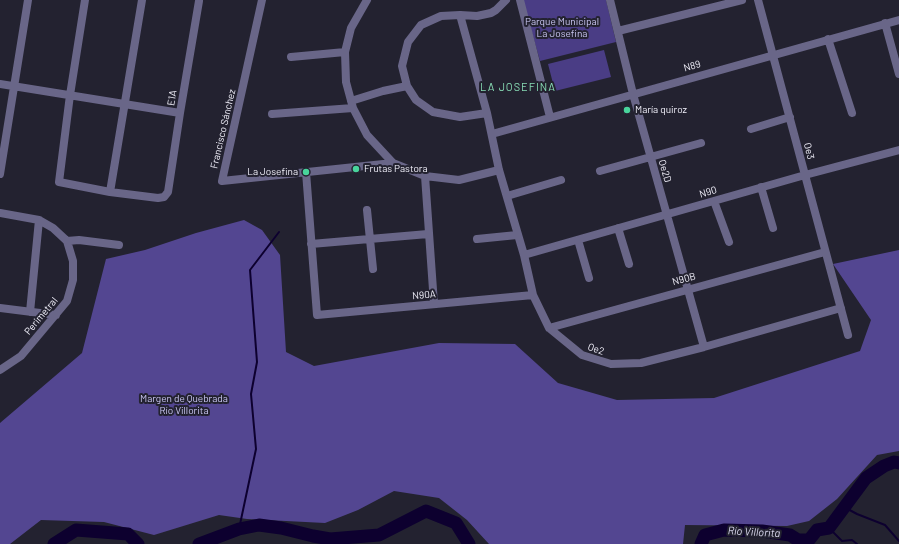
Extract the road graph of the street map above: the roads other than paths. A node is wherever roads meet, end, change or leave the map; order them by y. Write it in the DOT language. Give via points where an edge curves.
graph roads {
  1 [pos="28,0"];
  2 [pos="85,0"];
  3 [pos="142,0"];
  4 [pos="190,0"];
  5 [pos="262,0"];
  6 [pos="367,0"];
  7 [pos="506,0"];
  8 [pos="520,0"];
  9 [pos="610,0"];
  10 [pos="742,0"];
  11 [pos="758,0"];
  12 [pos="200,1"];
  13 [pos="460,15"];
  14 [pos="899,20"];
  15 [pos="885,23"];
  16 [pos="618,31"];
  17 [pos="828,39"];
  18 [pos="345,52"];
  19 [pos="773,54"];
  20 [pos="291,57"];
  21 [pos="899,74"];
  22 [pos="0,84"];
  23 [pos="14,86"];
  24 [pos="408,86"];
  25 [pos="633,94"];
  26 [pos="70,95"];
  27 [pos="124,103"];
  28 [pos="352,105"];
  29 [pos="180,113"];
  30 [pos="487,113"];
  31 [pos="852,113"];
  32 [pos="272,114"];
  33 [pos="550,117"];
  34 [pos="790,117"];
  35 [pos="751,128"];
  36 [pos="492,134"];
  37 [pos="701,143"];
  38 [pos="899,150"];
  39 [pos="651,157"];
  40 [pos="393,163"];
  41 [pos="499,170"];
  42 [pos="600,171"];
  43 [pos="306,172"];
  44 [pos="0,174"];
  45 [pos="805,174"];
  46 [pos="425,176"];
  47 [pos="561,180"];
  48 [pos="761,187"];
  49 [pos="110,192"];
  50 [pos="507,196"];
  51 [pos="714,201"];
  52 [pos="367,210"];
  53 [pos="0,213"];
  54 [pos="667,215"];
  55 [pos="39,220"];
  56 [pos="618,228"];
  57 [pos="773,228"];
  58 [pos="428,234"];
  59 [pos="517,235"];
  60 [pos="369,239"];
  61 [pos="477,239"];
  62 [pos="67,240"];
  63 [pos="578,240"];
  64 [pos="729,242"];
  65 [pos="311,244"];
  66 [pos="119,245"];
  67 [pos="825,252"];
  68 [pos="524,255"];
  69 [pos="629,264"];
  70 [pos="372,268"];
  71 [pos="590,278"];
  72 [pos="687,289"];
  73 [pos="533,295"];
  74 [pos="434,304"];
  75 [pos="0,308"];
  76 [pos="841,308"];
  77 [pos="30,312"];
  78 [pos="56,315"];
  79 [pos="549,328"];
  80 [pos="848,335"];
  81 [pos="704,347"];
  82 [pos="0,370"];
  1 -- 23 [label="street"];
  2 -- 26 [label="street"];
  3 -- 27 [label="street"];
  4 -- 12 [label="street"];
  5 -- 43 [label="street, Francisco Sánchez" via="222,181"];
  6 -- 18 [label="street" via="351,28"];
  7 -- 13 [label="street" via="491,13 477,16"];
  8 -- 33 [label="street"];
  9 -- 16 [label="street, Oe2D"];
  10 -- 16 [label="street"];
  11 -- 19 [label="street, Oe3"];
  12 -- 29 [label="street, E1A"];
  13 -- 24 [label="street" via="441,16 421,25 408,42 402,66"];
  13 -- 30 [label="street, Oe2"];
  14 -- 15 [label="street, N89"];
  15 -- 17 [label="street, N89"];
  15 -- 21 [label="street"];
  16 -- 25 [label="street, Oe2D"];
  17 -- 19 [label="street, N89"];
  17 -- 31 [label="street"];
  18 -- 20 [label="street"];
  18 -- 28 [label="street" via="346,82"];
  19 -- 25 [label="street, N89"];
  19 -- 34 [label="street, Oe3"];
  22 -- 23 [label="street"];
  23 -- 26 [label="street"];
  23 -- 44 [label="street"];
  24 -- 28 [label="street" via="383,91"];
  24 -- 30 [label="street" via="416,100 434,112 460,117"];
  25 -- 33 [label="street, N89"];
  25 -- 39 [label="street, Oe2D"];
  26 -- 27 [label="street"];
  26 -- 49 [label="street" via="59,182"];
  27 -- 29 [label="street"];
  27 -- 49 [label="street"];
  28 -- 32 [label="street"];
  28 -- 40 [label="street" via="368,135"];
  29 -- 49 [label="street, E1A" via="168,192 164,197"];
  30 -- 36 [label="street, Oe2"];
  33 -- 36 [label="street, N89"];
  34 -- 35 [label="street"];
  34 -- 45 [label="street, Oe3"];
  36 -- 41 [label="street, Oe2"];
  37 -- 39 [label="street"];
  38 -- 45 [label="street, N90"];
  39 -- 42 [label="street"];
  39 -- 54 [label="street, Oe2D"];
  40 -- 43 [label="street"];
  40 -- 46 [label="street"];
  41 -- 46 [label="street" via="458,180"];
  41 -- 50 [label="street, Oe2"];
  43 -- 65 [label="street"];
  45 -- 48 [label="street, N90"];
  45 -- 67 [label="street, Oe3"];
  46 -- 58 [label="street"];
  47 -- 50 [label="street"];
  48 -- 51 [label="street, N90"];
  48 -- 57 [label="street"];
  50 -- 59 [label="street, Oe2"];
  51 -- 54 [label="street, N90"];
  51 -- 64 [label="street"];
  52 -- 60 [label="street"];
  53 -- 55 [label="street"];
  54 -- 56 [label="street, N90"];
  54 -- 72 [label="street, Oe2D"];
  55 -- 62 [label="street"];
  55 -- 77 [label="street"];
  56 -- 63 [label="street, N90"];
  56 -- 69 [label="street"];
  58 -- 60 [label="street"];
  58 -- 74 [label="street"];
  59 -- 61 [label="street"];
  59 -- 68 [label="street, Oe2"];
  60 -- 65 [label="street"];
  60 -- 70 [label="street"];
  62 -- 66 [label="street"];
  62 -- 78 [label="street, Perimetral" via="73,260 73,280 67,301"];
  63 -- 68 [label="street, N90"];
  63 -- 71 [label="street"];
  65 -- 74 [label="street, N90A" via="317,315"];
  67 -- 72 [label="street, N90B"];
  67 -- 76 [label="street, Oe3"];
  68 -- 73 [label="street, Oe2"];
  72 -- 79 [label="street, N90B"];
  72 -- 81 [label="street, Oe2D"];
  73 -- 74 [label="street, N90A"];
  73 -- 79 [label="street, Oe2"];
  75 -- 77 [label="street"];
  76 -- 80 [label="street, Oe3"];
  76 -- 81 [label="street, Oe2"];
  77 -- 78 [label="street"];
  78 -- 82 [label="street, Perimetral" via="20,356"];
  79 -- 81 [label="street, Oe2" via="582,355 611,364 641,363"];
}
